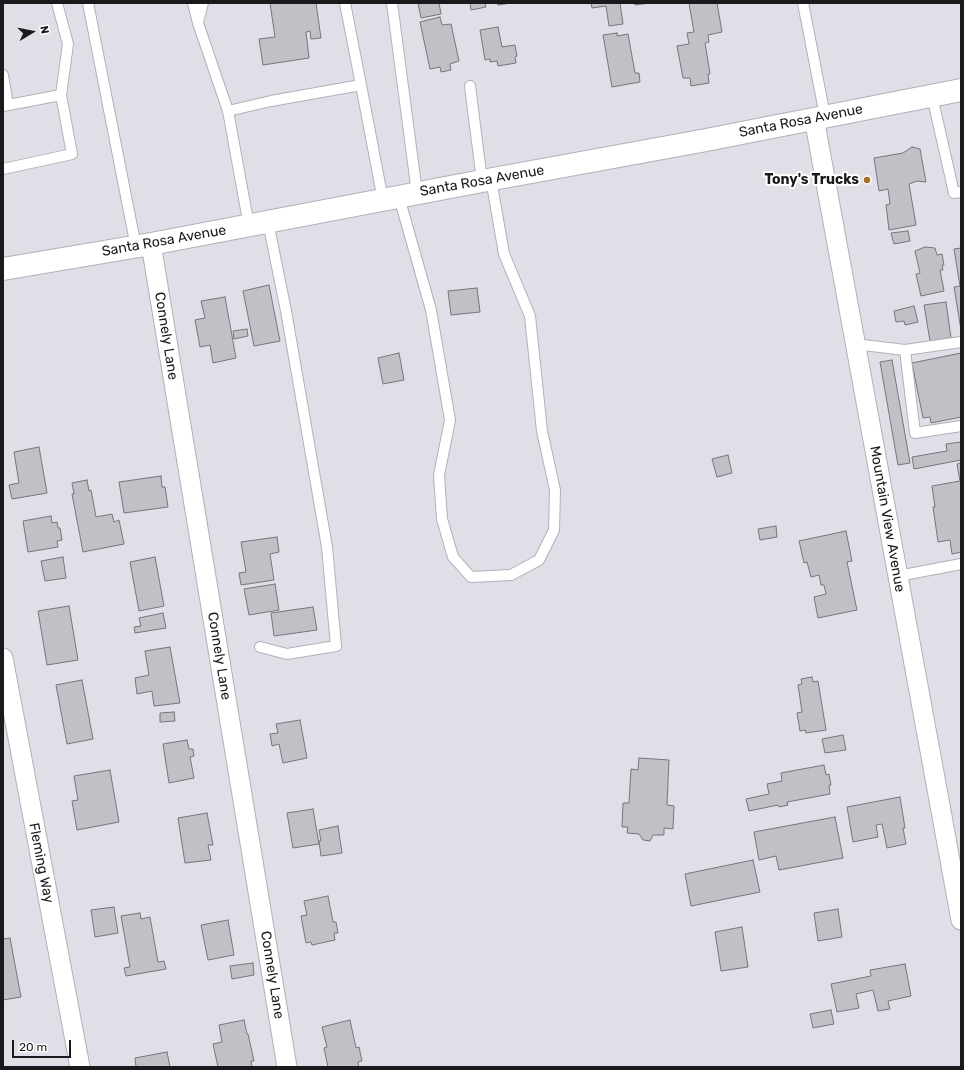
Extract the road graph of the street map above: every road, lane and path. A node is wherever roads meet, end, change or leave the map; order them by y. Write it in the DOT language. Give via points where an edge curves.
graph roads {
  1 [pos="57,3"];
  2 [pos="88,3"];
  3 [pos="193,3"];
  4 [pos="203,3"];
  5 [pos="345,3"];
  6 [pos="392,3"];
  7 [pos="803,3"];
  8 [pos="198,23"];
  9 [pos="3,74"];
  10 [pos="361,85"];
  11 [pos="470,86"];
  12 [pos="961,90"];
  13 [pos="61,95"];
  14 [pos="932,96"];
  15 [pos="6,106"];
  16 [pos="228,111"];
  17 [pos="819,117"];
  18 [pos="3,169"];
  19 [pos="487,180"];
  20 [pos="961,192"];
  21 [pos="400,197"];
  22 [pos="258,224"];
  23 [pos="144,245"];
  24 [pos="3,269"];
  25 [pos="961,342"];
  26 [pos="855,344"];
  27 [pos="905,350"];
  28 [pos="961,426"];
  29 [pos="961,564"];
  30 [pos="898,576"];
  31 [pos="260,647"];
  32 [pos="3,658"];
  33 [pos="961,920"];
  34 [pos="80,1067"];
  35 [pos="287,1067"];
  1 -- 13 [label="lane" via="68,44"];
  2 -- 23 [label="lane"];
  3 -- 8 [label="lane"];
  4 -- 8 [label="lane"];
  5 -- 10 [label="lane"];
  6 -- 21 [label="lane"];
  7 -- 17 [label="lane"];
  8 -- 16 [label="lane"];
  9 -- 15 [label="lane"];
  10 -- 16 [label="lane"];
  10 -- 21 [label="lane"];
  11 -- 19 [label="lane"];
  12 -- 14 [label="main road, Santa Rosa Avenue"];
  13 -- 15 [label="lane"];
  13 -- 18 [label="lane" via="72,154"];
  14 -- 17 [label="main road, Santa Rosa Avenue"];
  14 -- 20 [label="lane" via="954,194"];
  16 -- 22 [label="lane"];
  17 -- 19 [label="main road, Santa Rosa Avenue"];
  17 -- 26 [label="street, Mountain View Avenue"];
  19 -- 21 [label="main road, Santa Rosa Avenue"];
  19 -- 21 [label="lane" via="504,254 530,316 542,431 555,490 554,530 539,560 511,575 472,577 453,558 442,519 439,475 450,420 431,310"];
  21 -- 22 [label="main road, Santa Rosa Avenue"];
  22 -- 23 [label="main road, Santa Rosa Avenue"];
  22 -- 31 [label="lane" via="286,311 327,547 336,646 287,654"];
  23 -- 24 [label="main road, Santa Rosa Avenue"];
  23 -- 35 [label="street, Connely Lane"];
  25 -- 27 [label="lane"];
  26 -- 27 [label="lane"];
  26 -- 30 [label="street, Mountain View Avenue"];
  27 -- 28 [label="lane" via="915,433"];
  29 -- 30 [label="lane"];
  30 -- 33 [label="street, Mountain View Avenue"];
  32 -- 34 [label="street, Fleming Way"];
}
